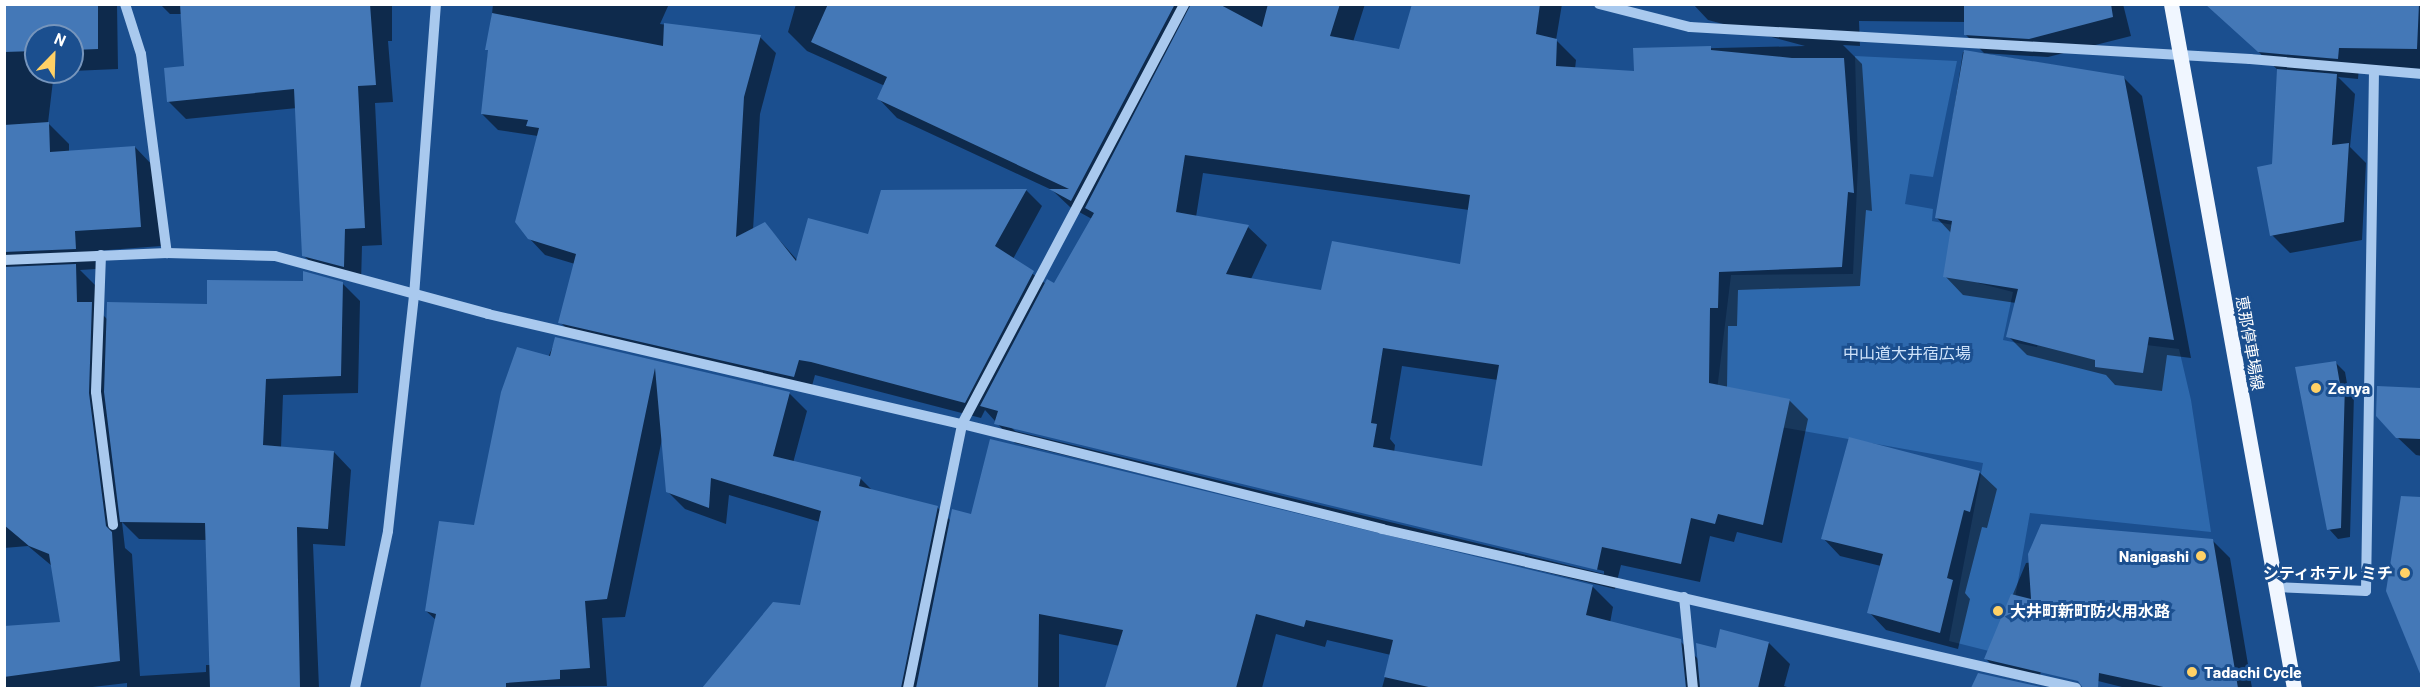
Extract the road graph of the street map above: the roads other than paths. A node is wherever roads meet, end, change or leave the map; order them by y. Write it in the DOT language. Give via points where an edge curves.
graph roads {
  1 [pos="125,4"];
  2 [pos="436,4"];
  3 [pos="1184,4"];
  4 [pos="1599,4"];
  5 [pos="2171,4"];
  6 [pos="2179,55"];
  7 [pos="2374,70"];
  8 [pos="2421,74"];
  9 [pos="167,253"];
  10 [pos="101,255"];
  11 [pos="4,260"];
  12 [pos="414,296"];
  13 [pos="962,424"];
  14 [pos="113,525"];
  15 [pos="2276,588"];
  16 [pos="1684,597"];
  17 [pos="355,688"];
  18 [pos="908,688"];
  19 [pos="1693,688"];
  20 [pos="2076,688"];
  21 [pos="2294,688"];
  1 -- 9 [label="street" via="141,54"];
  2 -- 12 [label="street"];
  3 -- 13 [label="street"];
  4 -- 6 [label="street" via="1690,27"];
  5 -- 6 [label="main road, 恵那停車場線"];
  6 -- 7 [label="street"];
  6 -- 15 [label="main road, 恵那停車場線"];
  7 -- 8 [label="street"];
  7 -- 15 [label="street" via="2366,591"];
  9 -- 10 [label="street"];
  9 -- 12 [label="street" via="275,256 378,282"];
  10 -- 11 [label="street"];
  10 -- 14 [label="street" via="96,392"];
  12 -- 13 [label="street"];
  12 -- 17 [label="street" via="387,531"];
  13 -- 16 [label="street" via="1382,529"];
  13 -- 18 [label="street"];
  15 -- 21 [label="main road, 恵那停車場線"];
  16 -- 19 [label="street"];
  16 -- 20 [label="street"];
}
